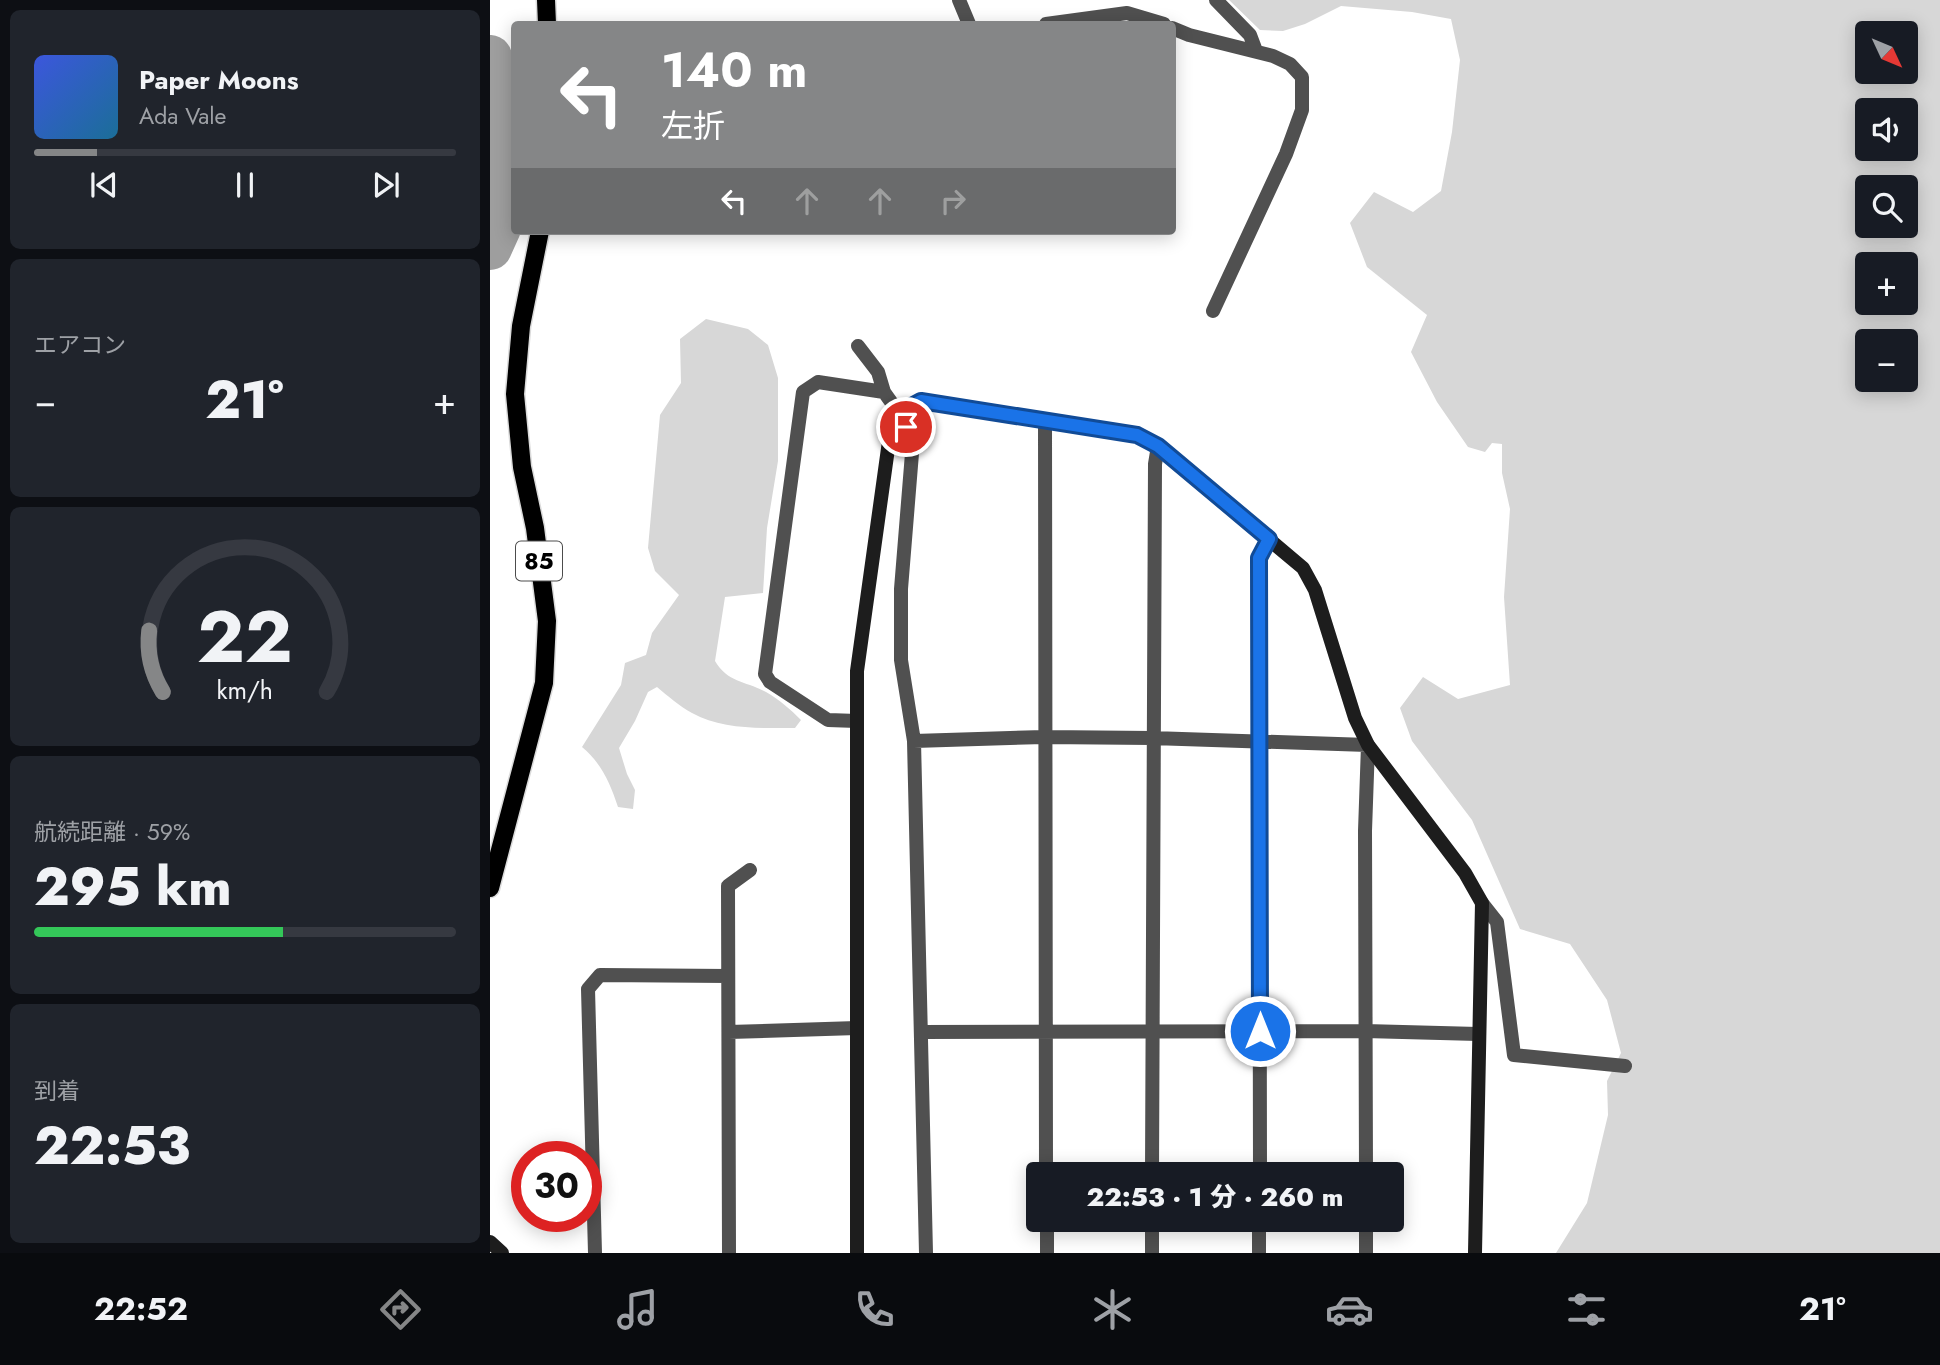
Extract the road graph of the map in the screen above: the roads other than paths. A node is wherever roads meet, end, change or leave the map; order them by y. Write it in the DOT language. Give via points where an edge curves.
graph roads {
  1 [pos="546,0"];
  2 [pos="959,0"];
  3 [pos="1216,0"];
  4 [pos="547,21"];
  5 [pos="968,21"];
  6 [pos="1068,21"];
  7 [pos="1154,21"];
  8 [pos="1176,30"];
  9 [pos="1256,51"];
  10 [pos="539,235"];
  11 [pos="1213,311"];
  12 [pos="858,346"];
  13 [pos="884,392"];
  14 [pos="899,413"];
  15 [pos="1045,421"];
  16 [pos="1158,446"];
  17 [pos="1269,539"];
  18 [pos="857,720"];
  19 [pos="1044,737"];
  20 [pos="1152,738"];
  21 [pos="1259,740"];
  22 [pos="914,741"];
  23 [pos="1368,745"];
  24 [pos="750,870"];
  25 [pos="490,888"];
  26 [pos="1482,903"];
  27 [pos="728,976"];
  28 [pos="857,1028"];
  29 [pos="1044,1031"];
  30 [pos="1152,1031"];
  31 [pos="1260,1031"];
  32 [pos="1365,1031"];
  33 [pos="729,1032"];
  34 [pos="921,1032"];
  35 [pos="1478,1034"];
  36 [pos="1625,1066"];
  37 [pos="1046,1162"];
  38 [pos="1152,1162"];
  39 [pos="1260,1162"];
  40 [pos="1366,1162"];
  41 [pos="1047,1232"];
  42 [pos="1152,1232"];
  43 [pos="1259,1232"];
  44 [pos="1366,1232"];
  45 [pos="490,1242"];
  46 [pos="502,1253"];
  47 [pos="595,1253"];
  48 [pos="729,1253"];
  49 [pos="857,1253"];
  50 [pos="926,1253"];
  51 [pos="1047,1253"];
  52 [pos="1152,1253"];
  53 [pos="1259,1253"];
  54 [pos="1366,1253"];
  55 [pos="1475,1253"];
  1 -- 4 [label="main road"];
  2 -- 5 [label="street"];
  3 -- 9 [label="street" via="1250,35"];
  6 -- 7 [label="street" via="1127,13"];
  8 -- 9 [label="street"];
  9 -- 11 [label="street" via="1290,64 1302,76 1302,110 1286,155"];
  10 -- 25 [label="main road, 85" via="521,326 515,394 547,621 544,682"];
  12 -- 13 [label="street" via="878,372"];
  13 -- 14 [label="street"];
  13 -- 18 [label="street" via="818,382 803,392 765,674 828,720"];
  14 -- 15 [label="street" via="921,401"];
  14 -- 18 [label="street" via="891,427 857,671"];
  14 -- 22 [label="street" via="913,441 901,589 901,660"];
  15 -- 16 [label="street" via="1137,435"];
  15 -- 19 [label="street"];
  16 -- 17 [label="street"];
  16 -- 20 [label="street"];
  17 -- 21 [label="street" via="1259,558"];
  17 -- 23 [label="street" via="1303,568 1315,590"];
  18 -- 28 [label="street"];
  19 -- 20 [label="street"];
  19 -- 22 [label="street"];
  19 -- 29 [label="street"];
  20 -- 21 [label="street"];
  20 -- 30 [label="street"];
  21 -- 23 [label="street"];
  21 -- 31 [label="street"];
  22 -- 34 [label="street"];
  23 -- 26 [label="street" via="1465,873"];
  23 -- 32 [label="street"];
  24 -- 27 [label="street" via="728,886"];
  26 -- 35 [label="street"];
  26 -- 36 [label="street" via="1497,922 1514,1055"];
  27 -- 33 [label="street"];
  27 -- 47 [label="street" via="600,975 588,989"];
  28 -- 33 [label="street"];
  28 -- 49 [label="street"];
  29 -- 30 [label="street"];
  29 -- 34 [label="street"];
  29 -- 37 [label="street"];
  30 -- 31 [label="street"];
  30 -- 38 [label="street"];
  31 -- 32 [label="street"];
  31 -- 39 [label="street"];
  32 -- 35 [label="street"];
  32 -- 40 [label="street"];
  33 -- 48 [label="street"];
  34 -- 50 [label="street"];
  35 -- 55 [label="street"];
  41 -- 51 [label="street"];
  42 -- 52 [label="street"];
  43 -- 53 [label="street"];
  44 -- 54 [label="street"];
  45 -- 46 [label="street"];
}
